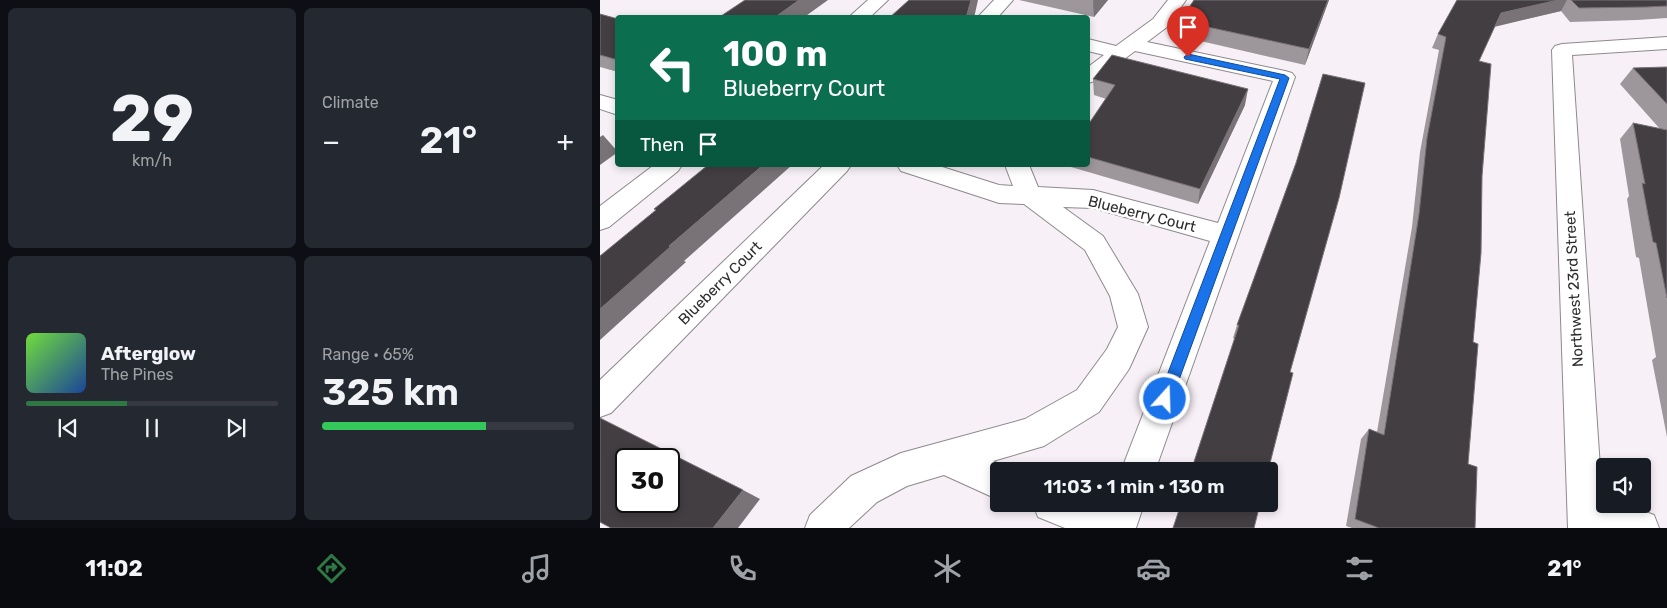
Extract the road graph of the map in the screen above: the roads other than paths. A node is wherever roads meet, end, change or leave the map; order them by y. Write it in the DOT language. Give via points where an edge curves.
graph roads {
  1 [pos="879,0"];
  2 [pos="1004,0"];
  3 [pos="1178,0"];
  4 [pos="861,15"];
  5 [pos="989,15"];
  6 [pos="1667,44"];
  7 [pos="1090,45"];
  8 [pos="1125,48"];
  9 [pos="1090,75"];
  10 [pos="600,102"];
  11 [pos="615,107"];
  12 [pos="667,167"];
  13 [pos="837,167"];
  14 [pos="915,167"];
  15 [pos="1018,167"];
  16 [pos="1029,195"];
  17 [pos="600,220"];
  18 [pos="1225,236"];
  19 [pos="600,402"];
  20 [pos="944,458"];
  21 [pos="1141,462"];
  22 [pos="990,478"];
  23 [pos="1069,512"];
  24 [pos="1123,512"];
  25 [pos="1586,518"];
  26 [pos="823,528"];
  27 [pos="1108,528"];
  28 [pos="1118,528"];
  29 [pos="1641,528"];
  1 -- 4 [label="street"];
  2 -- 5 [label="street"];
  3 -- 8 [label="street" via="1160,22"];
  6 -- 25 [label="street, Northwest 23rd Street" via="1562,50"];
  7 -- 8 [label="street"];
  8 -- 9 [label="street"];
  8 -- 18 [label="street" via="1285,78"];
  10 -- 11 [label="street"];
  12 -- 17 [label="street"];
  13 -- 19 [label="street, Blueberry Court"];
  14 -- 16 [label="street, Blueberry Court" via="999,194"];
  15 -- 16 [label="street"];
  16 -- 18 [label="street, Blueberry Court" via="1093,199"];
  16 -- 20 [label="street" via="1094,243 1124,294 1133,327 1118,359 1088,401 1032,434"];
  18 -- 21 [label="street"];
  20 -- 22 [label="street"];
  20 -- 26 [label="street" via="901,470 864,489"];
  23 -- 27 [label="street"];
  24 -- 28 [label="street"];
  25 -- 29 [label="street"];
}
